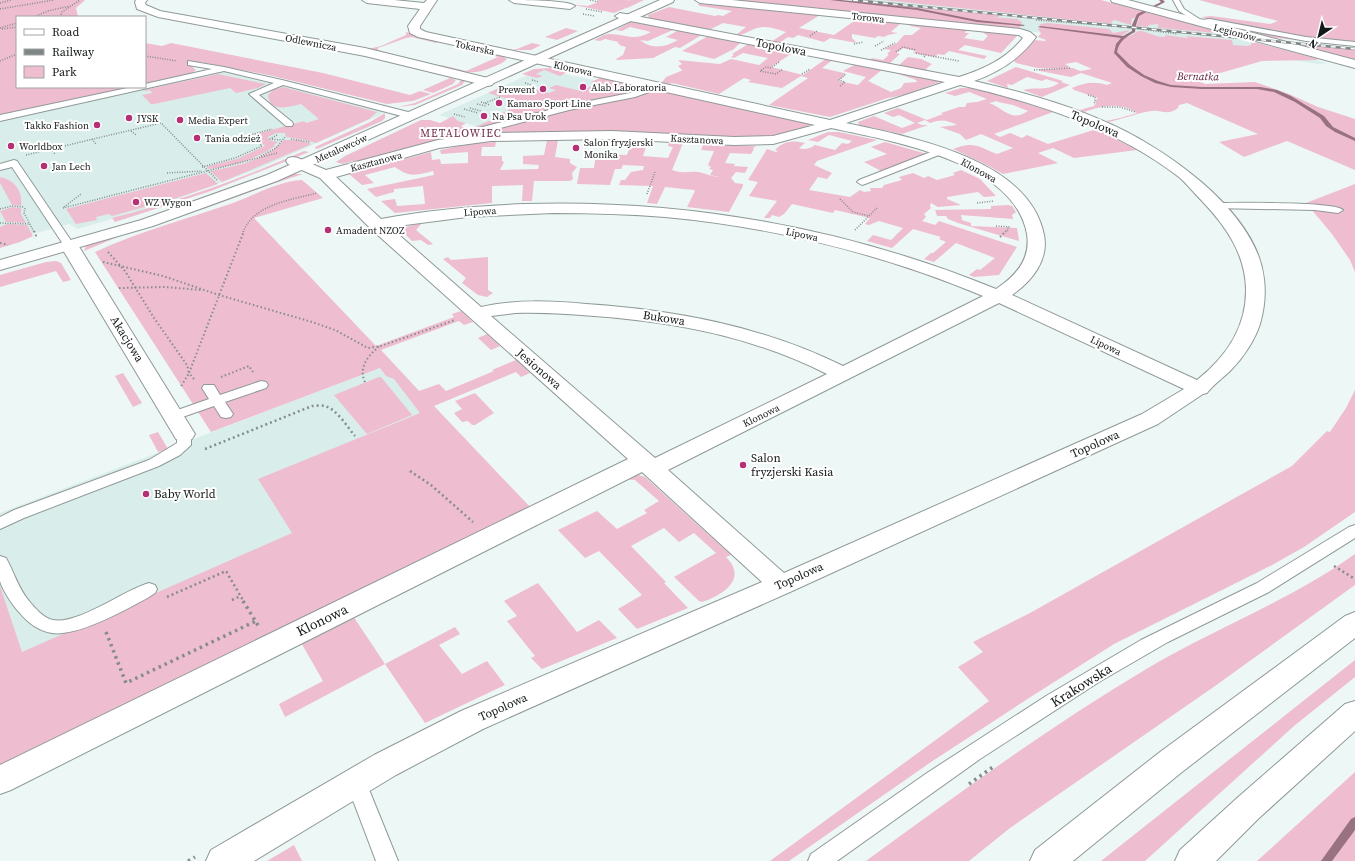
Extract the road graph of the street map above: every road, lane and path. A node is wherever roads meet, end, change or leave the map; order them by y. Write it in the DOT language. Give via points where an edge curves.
graph roads {
  1 [pos="11,0"];
  2 [pos="54,0"];
  3 [pos="80,0"];
  4 [pos="142,0"];
  5 [pos="367,0"];
  6 [pos="514,0"];
  7 [pos="590,0"];
  8 [pos="657,0"];
  9 [pos="669,0"];
  10 [pos="700,0"];
  11 [pos="1116,0"];
  12 [pos="1176,0"];
  13 [pos="598,2"];
  14 [pos="0,3"];
  15 [pos="430,3"];
  16 [pos="70,6"];
  17 [pos="570,6"];
  18 [pos="0,9"];
  19 [pos="583,14"];
  20 [pos="36,16"];
  21 [pos="60,16"];
  22 [pos="619,16"];
  23 [pos="599,17"];
  24 [pos="1035,20"];
  25 [pos="1197,22"];
  26 [pos="16,23"];
  27 [pos="16,27"];
  28 [pos="0,28"];
  29 [pos="1148,29"];
  30 [pos="817,31"];
  31 [pos="1028,40"];
  32 [pos="884,41"];
  33 [pos="863,42"];
  34 [pos="804,43"];
  35 [pos="859,43"];
  36 [pos="1355,44"];
  37 [pos="875,46"];
  38 [pos="916,53"];
  39 [pos="16,54"];
  40 [pos="146,56"];
  41 [pos="532,59"];
  42 [pos="954,60"];
  43 [pos="0,61"];
  44 [pos="191,63"];
  45 [pos="1355,64"];
  46 [pos="1071,68"];
  47 [pos="224,69"];
  48 [pos="783,69"];
  49 [pos="1034,70"];
  50 [pos="843,72"];
  51 [pos="483,81"];
  52 [pos="282,82"];
  53 [pos="962,82"];
  54 [pos="656,86"];
  55 [pos="840,86"];
  56 [pos="146,87"];
  57 [pos="139,88"];
  58 [pos="500,97"];
  59 [pos="485,103"];
  60 [pos="1109,106"];
  61 [pos="1100,107"];
  62 [pos="1116,109"];
  63 [pos="1134,112"];
  64 [pos="408,114"];
  65 [pos="0,118"];
  66 [pos="162,124"];
  67 [pos="165,124"];
  68 [pos="290,124"];
  69 [pos="464,124"];
  70 [pos="831,124"];
  71 [pos="169,128"];
  72 [pos="166,129"];
  73 [pos="117,130"];
  74 [pos="131,130"];
  75 [pos="269,130"];
  76 [pos="120,133"];
  77 [pos="174,133"];
  78 [pos="171,134"];
  79 [pos="279,134"];
  80 [pos="136,135"];
  81 [pos="284,135"];
  82 [pos="461,137"];
  83 [pos="284,138"];
  84 [pos="71,140"];
  85 [pos="92,140"];
  86 [pos="281,140"];
  87 [pos="179,142"];
  88 [pos="182,142"];
  89 [pos="311,143"];
  90 [pos="74,144"];
  91 [pos="96,144"];
  92 [pos="40,147"];
  93 [pos="51,149"];
  94 [pos="190,150"];
  95 [pos="43,151"];
  96 [pos="187,151"];
  97 [pos="941,151"];
  98 [pos="55,154"];
  99 [pos="27,155"];
  100 [pos="22,156"];
  101 [pos="30,160"];
  102 [pos="201,161"];
  103 [pos="197,162"];
  104 [pos="297,163"];
  105 [pos="0,167"];
  106 [pos="202,167"];
  107 [pos="206,171"];
  108 [pos="655,172"];
  109 [pos="167,173"];
  110 [pos="862,182"];
  111 [pos="324,183"];
  112 [pos="221,184"];
  113 [pos="81,194"];
  114 [pos="646,196"];
  115 [pos="840,199"];
  116 [pos="982,203"];
  117 [pos="977,204"];
  118 [pos="1217,206"];
  119 [pos="25,207"];
  120 [pos="62,208"];
  121 [pos="876,208"];
  122 [pos="0,209"];
  123 [pos="1338,210"];
  124 [pos="66,214"];
  125 [pos="869,216"];
  126 [pos="0,223"];
  127 [pos="30,224"];
  128 [pos="377,225"];
  129 [pos="1008,226"];
  130 [pos="854,231"];
  131 [pos="1000,237"];
  132 [pos="67,242"];
  133 [pos="103,253"];
  134 [pos="0,256"];
  135 [pos="100,261"];
  136 [pos="0,265"];
  137 [pos="120,265"];
  138 [pos="136,287"];
  139 [pos="117,288"];
  140 [pos="206,290"];
  141 [pos="219,295"];
  142 [pos="998,296"];
  143 [pos="477,313"];
  144 [pos="381,346"];
  145 [pos="189,373"];
  146 [pos="843,374"];
  147 [pos="220,377"];
  148 [pos="365,382"];
  149 [pos="261,385"];
  150 [pos="203,386"];
  151 [pos="1200,389"];
  152 [pos="177,394"];
  153 [pos="218,401"];
  154 [pos="226,414"];
  155 [pos="174,416"];
  156 [pos="184,434"];
  157 [pos="355,436"];
  158 [pos="205,449"];
  159 [pos="648,465"];
  160 [pos="410,471"];
  161 [pos="0,524"];
  162 [pos="1355,531"];
  163 [pos="490,537"];
  164 [pos="1337,559"];
  165 [pos="0,562"];
  166 [pos="1355,579"];
  167 [pos="781,585"];
  168 [pos="155,594"];
  169 [pos="241,596"];
  170 [pos="232,600"];
  171 [pos="256,621"];
  172 [pos="1355,623"];
  173 [pos="103,626"];
  174 [pos="262,633"];
  175 [pos="1355,713"];
  176 [pos="994,766"];
  177 [pos="0,780"];
  178 [pos="354,783"];
  179 [pos="968,784"];
  180 [pos="222,861"];
  181 [pos="387,861"];
  182 [pos="819,861"];
  183 [pos="1047,861"];
  184 [pos="1192,861"];
  1 -- 14 [label="path"];
  2 -- 18 [label="path"];
  3 -- 16 [label="path"];
  4 -- 51 [label="main road, Odlewnicza" via="140,7 158,14 365,52"];
  5 -- 15 [label="main road"];
  6 -- 17 [label="main road"];
  7 -- 13 [label="path"];
  8 -- 22 [label="main road, Metalowców"];
  9 -- 22 [label="main road, Metalowców"];
  10 -- 31 [label="main road, Torowa" via="1020,32 1028,35"];
  11 -- 25 [label="main road, Legionów"];
  12 -- 25 [label="lane" via="1181,10 1196,17"];
  15 -- 41 [label="main road, Tokarska" via="414,26 414,31 422,35"];
  16 -- 20 [label="path"];
  16 -- 21 [label="path"];
  17 -- 22 [label="path"];
  19 -- 23 [label="path"];
  22 -- 34 [label="main road, Topolowa"];
  22 -- 41 [label="main road, Metalowców"];
  24 -- 29 [label="path"];
  25 -- 36 [label="lane"];
  25 -- 45 [label="main road, Legionów"];
  26 -- 28 [label="path"];
  27 -- 28 [label="path"];
  30 -- 34 [label="path"];
  31 -- 53 [label="main road, Kasztanowa" via="1000,66"];
  32 -- 37 [label="path"];
  33 -- 35 [label="path"];
  34 -- 48 [label="path" via="771,68 760,70 776,74"];
  34 -- 53 [label="main road, Topolowa"];
  38 -- 42 [label="path" via="958,61"];
  39 -- 43 [label="path"];
  40 -- 44 [label="path"];
  41 -- 51 [label="main road, Metalowców"];
  41 -- 54 [label="main road, Klonowa"];
  44 -- 47 [label="lane"];
  46 -- 49 [label="path"];
  47 -- 52 [label="lane"];
  47 -- 56 [label="lane"];
  50 -- 55 [label="path" via="847,73 839,80 845,82"];
  51 -- 64 [label="main road, Metalowców"];
  52 -- 64 [label="lane"];
  52 -- 68 [label="lane" via="253,94"];
  53 -- 70 [label="main road, Kasztanowa"];
  53 -- 118 [label="main road, Topolowa" via="1030,99 1117,132 1178,169"];
  54 -- 70 [label="main road, Klonowa"];
  54 -- 82 [label="lane" via="632,95 569,108"];
  57 -- 65 [label="lane"];
  58 -- 59 [label="path"];
  60 -- 61 [label="path"];
  60 -- 62 [label="path"];
  60 -- 63 [label="path"];
  64 -- 104 [label="main road, Metalowców"];
  66 -- 67 [label="path"];
  66 -- 72 [label="path"];
  66 -- 74 [label="path"];
  69 -- 82 [label="lane" via="470,129"];
  70 -- 82 [label="main road, Kasztanowa" via="790,137 754,141 576,135"];
  70 -- 97 [label="main road, Klonowa"];
  71 -- 72 [label="path"];
  72 -- 78 [label="path"];
  73 -- 76 [label="path"];
  74 -- 76 [label="path"];
  74 -- 80 [label="path"];
  75 -- 106 [label="path" via="250,135 262,146 235,158"];
  76 -- 85 [label="path"];
  77 -- 78 [label="path"];
  78 -- 87 [label="path"];
  79 -- 86 [label="path" via="271,136 270,139"];
  81 -- 83 [label="path"];
  82 -- 111 [label="main road, Kasztanowa" via="409,151"];
  83 -- 86 [label="path"];
  83 -- 89 [label="path"];
  84 -- 90 [label="path"];
  85 -- 90 [label="path"];
  85 -- 91 [label="path"];
  86 -- 107 [label="path" via="276,147 259,157"];
  87 -- 88 [label="path"];
  87 -- 96 [label="path"];
  90 -- 93 [label="path"];
  92 -- 95 [label="path"];
  93 -- 95 [label="path"];
  93 -- 98 [label="path"];
  94 -- 96 [label="path"];
  95 -- 99 [label="path"];
  96 -- 103 [label="path"];
  97 -- 110 [label="lane"];
  97 -- 142 [label="main road, Klonowa" via="995,177 1016,196 1030,215 1036,234 1036,250 1032,261 1018,280"];
  99 -- 100 [label="path"];
  99 -- 101 [label="path"];
  102 -- 103 [label="path"];
  103 -- 106 [label="path"];
  104 -- 111 [label="main road, Jesionowa"];
  104 -- 132 [label="main road, Metalowców"];
  105 -- 132 [label="lane" via="14,163"];
  106 -- 107 [label="path"];
  107 -- 109 [label="path"];
  107 -- 112 [label="path"];
  107 -- 120 [label="path"];
  108 -- 114 [label="path"];
  111 -- 128 [label="main road, Jesionowa"];
  111 -- 141 [label="path" via="254,215 247,223"];
  113 -- 120 [label="path"];
  115 -- 125 [label="path" via="853,212"];
  116 -- 117 [label="path"];
  118 -- 123 [label="lane" via="1324,207"];
  118 -- 151 [label="main road, Topolowa" via="1243,241 1254,273 1257,293 1247,333 1239,349"];
  119 -- 122 [label="path" via="12,206"];
  120 -- 124 [label="path"];
  121 -- 125 [label="path"];
  125 -- 130 [label="path"];
  126 -- 127 [label="path"];
  128 -- 142 [label="main road, Lipowa" via="415,217 525,208 635,210 695,215 757,224 872,251"];
  128 -- 143 [label="main road, Jesionowa"];
  129 -- 131 [label="path" via="1008,230"];
  132 -- 134 [label="main road, Metalowców"];
  132 -- 136 [label="main road, Metalowców"];
  132 -- 155 [label="main road, Akacjowa"];
  133 -- 137 [label="path" via="110,252"];
  135 -- 137 [label="path"];
  137 -- 138 [label="path"];
  137 -- 140 [label="path"];
  138 -- 139 [label="path"];
  138 -- 140 [label="path"];
  138 -- 145 [label="path" via="187,365"];
  140 -- 141 [label="path"];
  141 -- 144 [label="path" via="335,330 368,348"];
  141 -- 145 [label="path"];
  142 -- 146 [label="main road, Klonowa"];
  142 -- 151 [label="main road, Lipowa"];
  143 -- 144 [label="path"];
  143 -- 146 [label="main road, Bukowa" via="506,308 545,307 656,316 752,337 813,359"];
  143 -- 159 [label="main road, Jesionowa"];
  144 -- 148 [label="path" via="374,351 362,371 362,379"];
  145 -- 150 [label="path"];
  145 -- 152 [label="path"];
  146 -- 159 [label="main road, Klonowa"];
  147 -- 149 [label="path" via="250,366"];
  149 -- 153 [label="lane"];
  150 -- 153 [label="lane"];
  151 -- 167 [label="main road, Topolowa" via="1150,419"];
  153 -- 154 [label="lane"];
  153 -- 155 [label="lane"];
  155 -- 156 [label="main road, Akacjowa"];
  156 -- 161 [label="lane" via="184,445 154,463 18,514"];
  157 -- 158 [label="path" via="332,410 320,405"];
  159 -- 163 [label="main road, Klonowa"];
  159 -- 167 [label="main road, Jesionowa"];
  160 -- 163 [label="path" via="458,507"];
  162 -- 182 [label="lane, Krakowska" via="1296,569 1139,650 1069,692 997,737"];
  163 -- 177 [label="main road, Klonowa"];
  164 -- 166 [label="path" via="1330,563"];
  165 -- 168 [label="lane" via="16,598 33,617 48,625 73,625 132,600"];
  167 -- 178 [label="main road, Topolowa" via="472,720"];
  168 -- 169 [label="path" via="226,571"];
  169 -- 170 [label="path"];
  169 -- 171 [label="path"];
  171 -- 173 [label="path" via="126,683"];
  171 -- 174 [label="path"];
  172 -- 183 [label="main road" via="1171,762"];
  175 -- 184 [label="main road"];
  176 -- 179 [label="path"];
  178 -- 180 [label="main road, Topolowa"];
  178 -- 181 [label="lane" via="363,798"];
}
